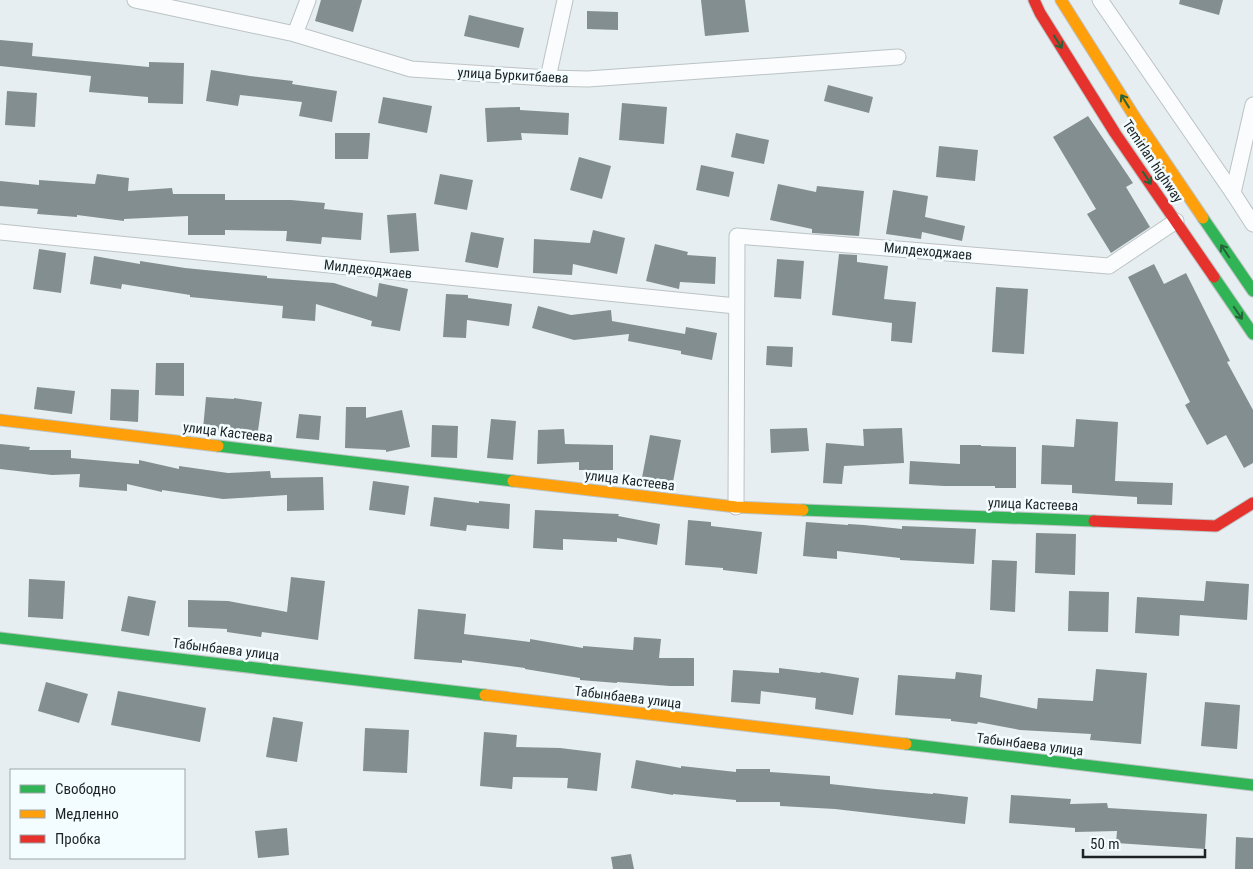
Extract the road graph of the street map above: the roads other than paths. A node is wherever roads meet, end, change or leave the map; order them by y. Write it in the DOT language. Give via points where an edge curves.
graph roads {
  1 [pos="135,0"];
  2 [pos="308,0"];
  3 [pos="566,0"];
  4 [pos="1034,0"];
  5 [pos="1061,0"];
  6 [pos="1100,0"];
  7 [pos="295,34"];
  8 [pos="898,57"];
  9 [pos="548,78"];
  10 [pos="1253,105"];
  11 [pos="1233,193"];
  12 [pos="1176,221"];
  13 [pos="1253,224"];
  14 [pos="0,232"];
  15 [pos="1253,291"];
  16 [pos="736,306"];
  17 [pos="1253,334"];
  18 [pos="0,420"];
  19 [pos="1253,503"];
  20 [pos="736,507"];
  21 [pos="0,638"];
  22 [pos="1253,785"];
  1 -- 7 [label="street, улица Буркитбаева"];
  2 -- 7 [label="street"];
  3 -- 9 [label="street"];
  4 -- 12 [label="street, Temirlan highway, one-way" via="1115,133"];
  15 -- 5 [label="street, Temirlan highway, one-way" via="1136,119"];
  6 -- 11 [label="street"];
  7 -- 9 [label="street, улица Буркитбаева" via="411,69"];
  8 -- 9 [label="street, улица Буркитбаева" via="588,79"];
  10 -- 11 [label="street"];
  11 -- 13 [label="street"];
  12 -- 16 [label="street, Милдеходжаев" via="1110,266 737,236"];
  12 -- 17 [label="street, Temirlan highway, one-way"];
  14 -- 16 [label="street, Милдеходжаев"];
  16 -- 20 [label="street, Милдеходжаев"];
  18 -- 20 [label="street, улица Кастеева"];
  19 -- 20 [label="street, улица Кастеева" via="1216,526"];
  21 -- 22 [label="street, Табынбаева улица"];
}
